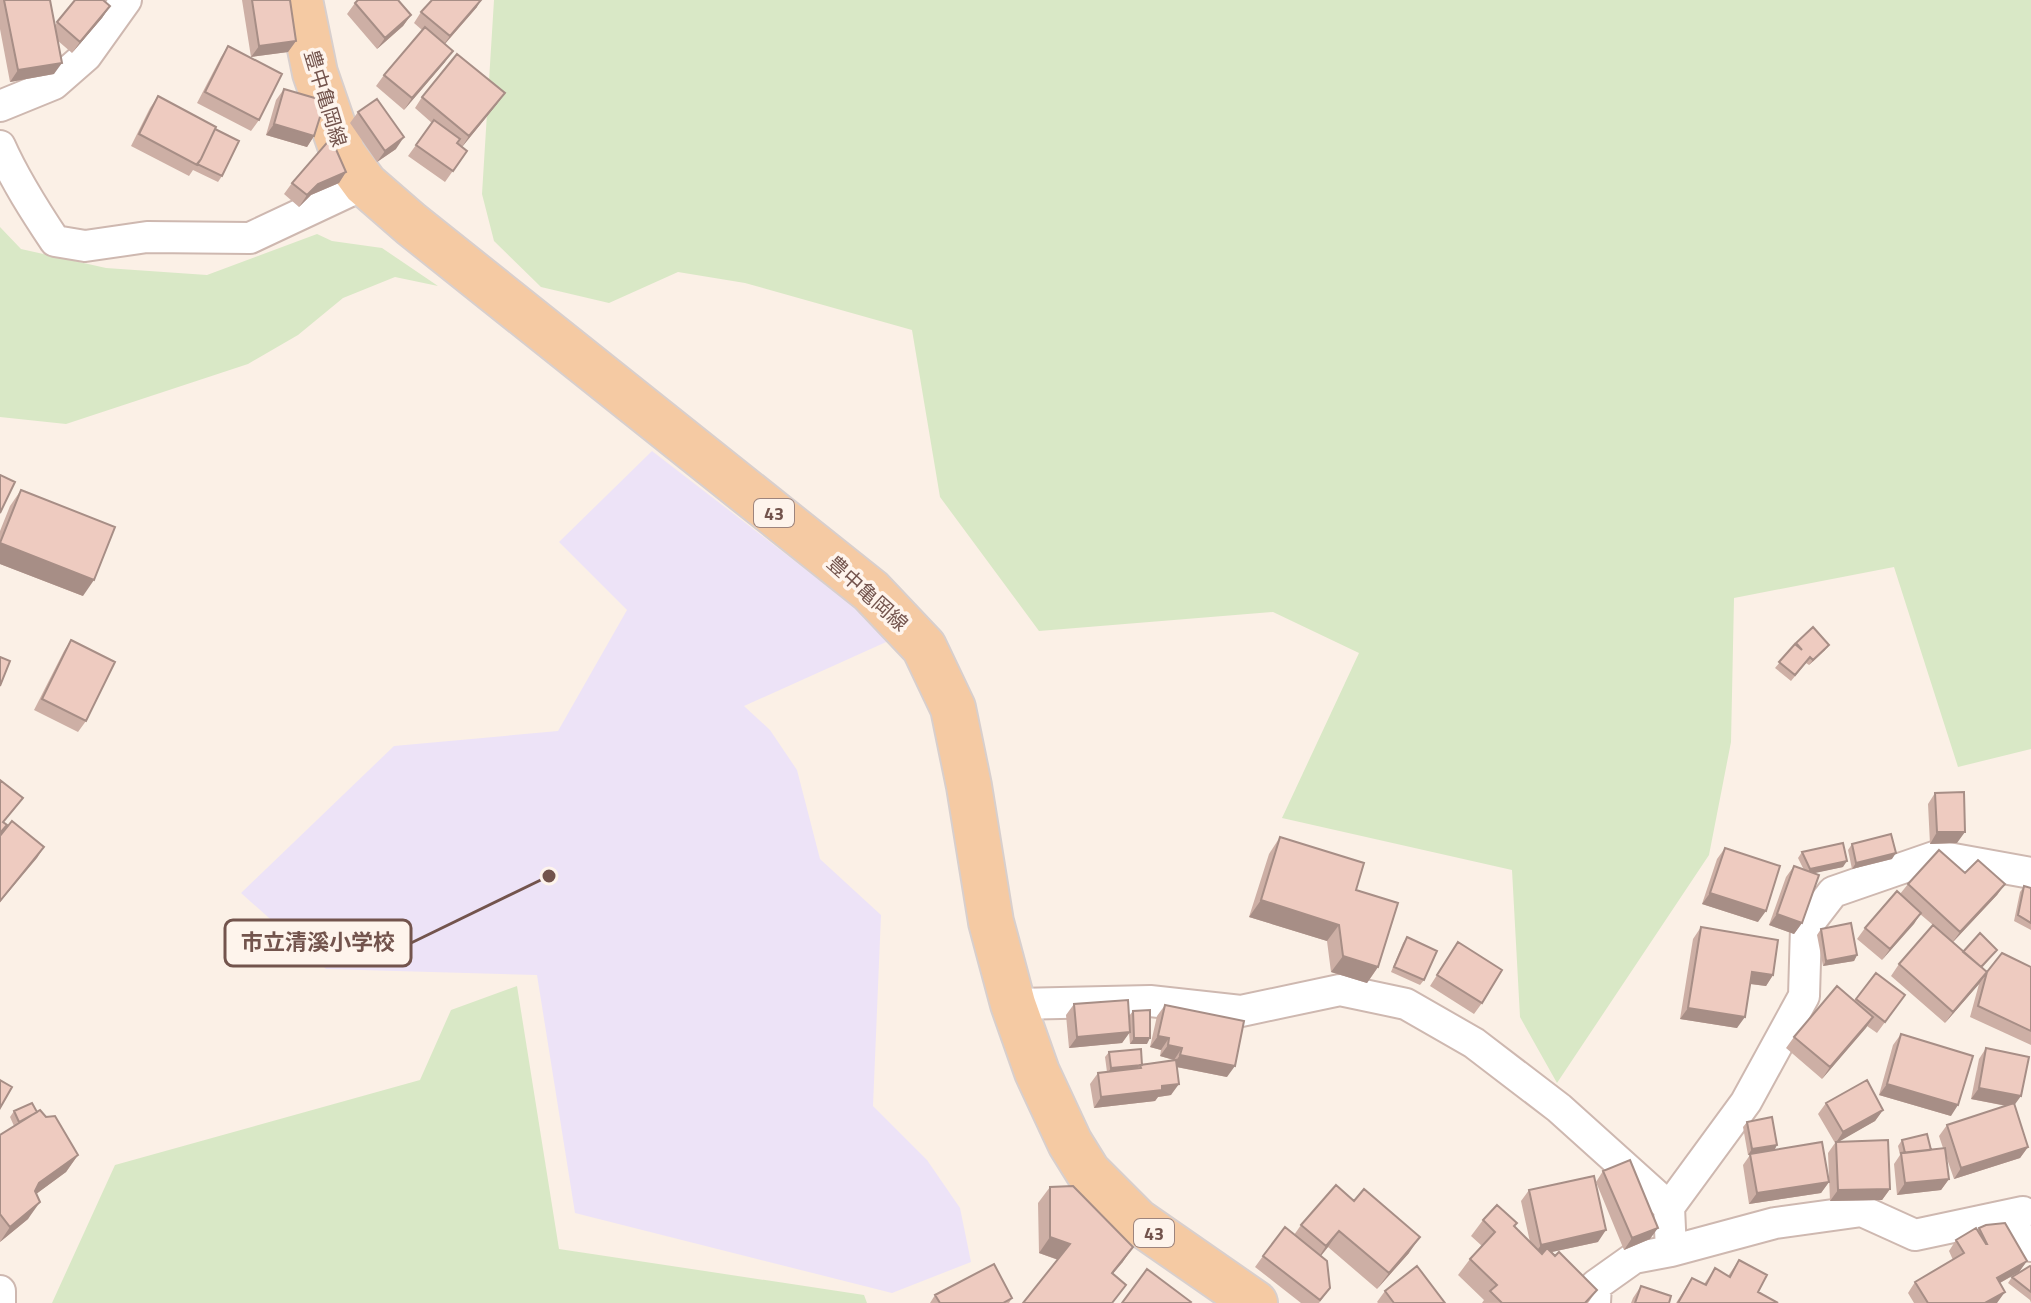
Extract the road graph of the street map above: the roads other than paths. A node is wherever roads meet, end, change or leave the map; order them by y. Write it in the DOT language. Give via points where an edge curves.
graph roads {
  1 [pos="126,0"];
  2 [pos="300,0"];
  3 [pos="0,106"];
  4 [pos="0,146"];
  5 [pos="365,184"];
  6 [pos="2031,873"];
  7 [pos="1013,1004"];
  8 [pos="1669,1207"];
  9 [pos="2031,1246"];
  10 [pos="1671,1251"];
  11 [pos="0,1291"];
  12 [pos="0,1303"];
  13 [pos="1255,1303"];
  14 [pos="1595,1303"];
  1 -- 3 [label="street" via="86,56 54,84"];
  2 -- 5 [label="main road, 豊中亀岡線 / 43" via="315,73 343,154"];
  4 -- 5 [label="street" via="55,241 85,246 147,237 250,238"];
  5 -- 7 [label="main road, 豊中亀岡線 / 43" via="871,591 924,647 953,708 991,922"];
  6 -- 8 [label="street" via="1937,856 1833,892 1806,927 1804,996 1746,1102"];
  7 -- 8 [label="street" via="1150,1001 1241,1011 1340,990 1406,1004 1474,1043 1559,1108"];
  7 -- 13 [label="main road, 豊中亀岡線 / 43" via="1052,1108 1088,1172 1137,1221"];
  8 -- 10 [label="street"];
  9 -- 10 [label="street" via="2012,1215 1915,1235 1862,1211 1775,1223"];
  10 -- 14 [label="street" via="1634,1258 1596,1285"];
  11 -- 12 [label="street"];
}
